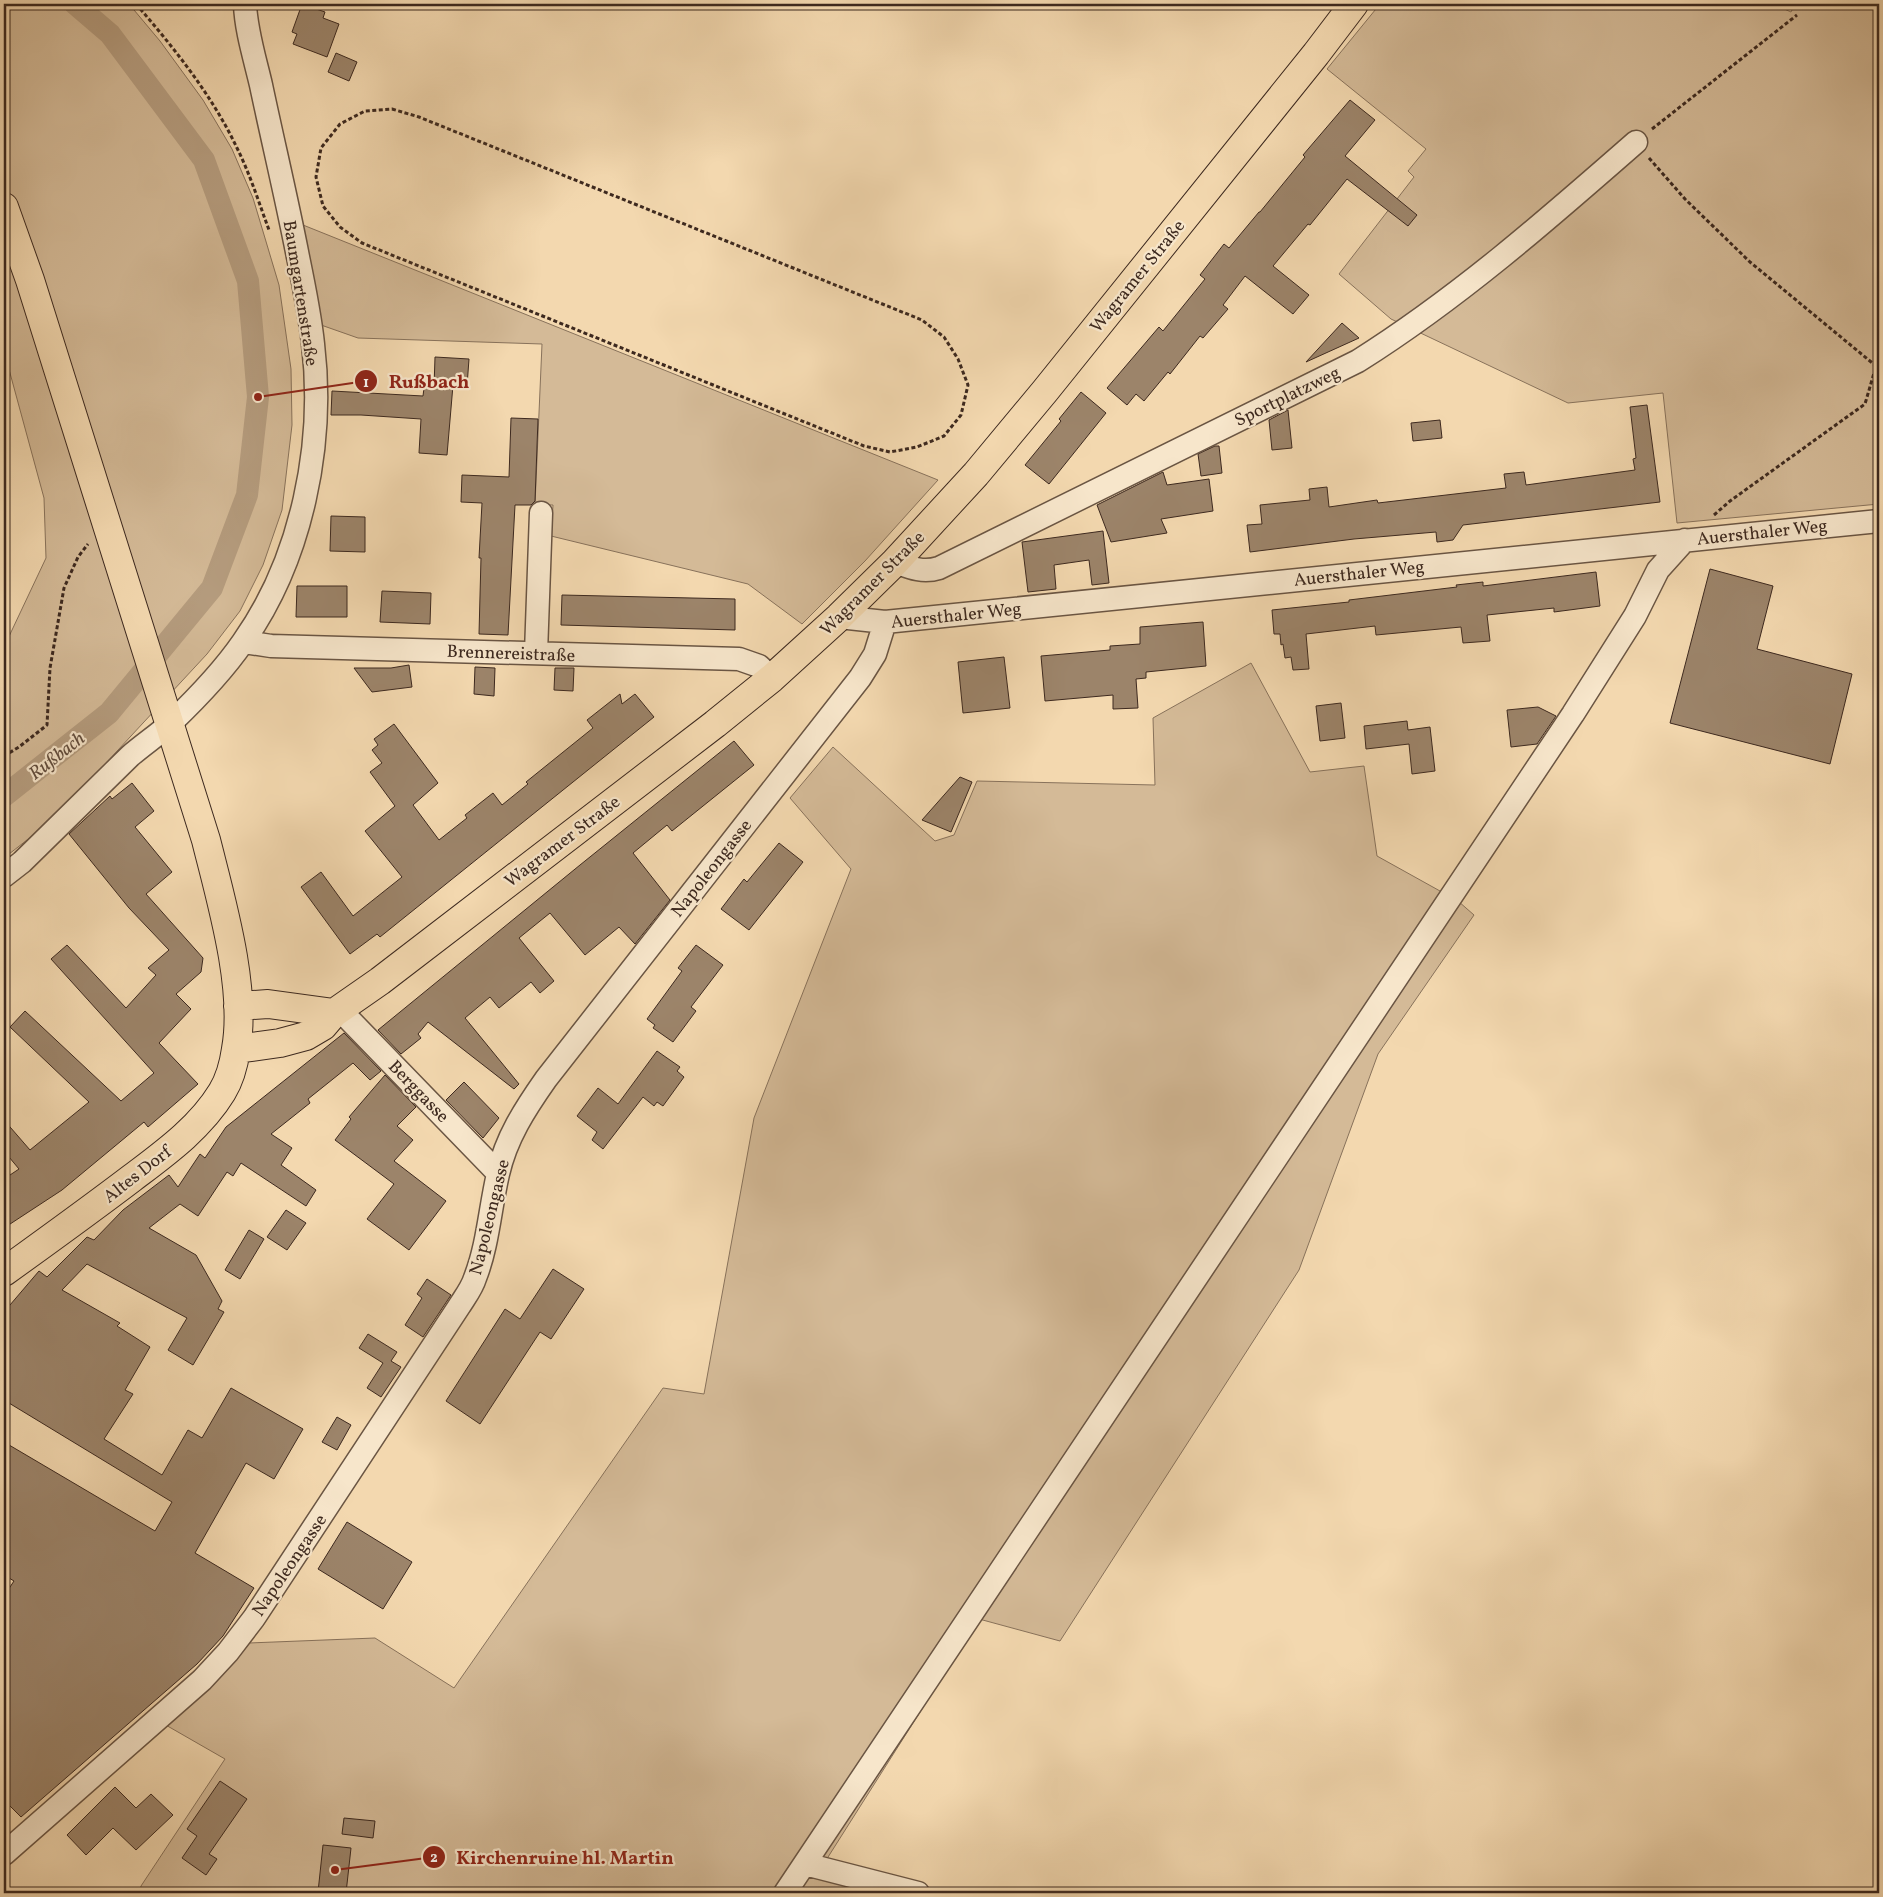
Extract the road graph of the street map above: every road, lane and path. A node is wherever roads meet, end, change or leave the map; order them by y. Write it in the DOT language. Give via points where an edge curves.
graph roads {
  1 [pos="136,4"];
  2 [pos="245,4"];
  3 [pos="1354,4"];
  4 [pos="1797,15"];
  5 [pos="1636,142"];
  6 [pos="4,207"];
  7 [pos="269,232"];
  8 [pos="362,243"];
  9 [pos="1878,365"];
  10 [pos="541,513"];
  11 [pos="1879,521"];
  12 [pos="105,522"];
  13 [pos="1685,540"];
  14 [pos="895,562"];
  15 [pos="839,617"];
  16 [pos="886,622"];
  17 [pos="244,642"];
  18 [pos="536,653"];
  19 [pos="772,678"];
  20 [pos="170,724"];
  21 [pos="4,756"];
  22 [pos="4,876"];
  23 [pos="238,1006"];
  24 [pos="337,1012"];
  25 [pos="236,1049"];
  26 [pos="498,1173"];
  27 [pos="4,1272"];
  28 [pos="4,1854"];
  29 [pos="805,1864"];
  30 [pos="785,1893"];
  31 [pos="918,1893"];
  1 -- 7 [label="path" via="208,96 237,147"];
  2 -- 17 [label="street, Baumgartenstraße" via="298,257 313,344 316,393 314,439 300,522 289,556"];
  3 -- 14 [label="main road, Wagramer Straße" via="1045,391 976,474"];
  4 -- 5 [label="path"];
  5 -- 9 [label="path" via="1685,199 1750,262"];
  5 -- 14 [label="street, Sportplatzweg" via="1539,227 1404,332 1358,361 940,568 921,571"];
  6 -- 12 [label="main road, Altes Dorf"];
  8 -- 8 [label="path" via="340,227 323,206 316,177 321,148 340,124 365,111 392,109 419,117 922,320 944,337 958,358 968,385 961,415 944,436 917,448 890,452 864,446"];
  9 -- 13 [label="path" via="1865,404 1730,501"];
  10 -- 18 [label="street"];
  11 -- 13 [label="street, Auersthaler Weg"];
  12 -- 20 [label="main road, Altes Dorf"];
  12 -- 21 [label="path" via="78,557 64,588 50,668 47,726"];
  13 -- 16 [label="street, Auersthaler Weg"];
  13 -- 29 [label="street" via="1658,570 1635,616 1574,714"];
  14 -- 15 [label="main road, Wagramer Straße"];
  15 -- 16 [label="street, Auersthaler Weg"];
  15 -- 19 [label="main road, Wagramer Straße"];
  16 -- 26 [label="street, Napoleongasse" via="875,654 860,678 524,1110 509,1139"];
  17 -- 18 [label="street, Brennereistraße" via="271,646"];
  17 -- 20 [label="street, Baumgartenstraße"];
  18 -- 19 [label="street, Brennereistraße" via="740,659 759,666"];
  19 -- 24 [label="main road, Wagramer Straße"];
  20 -- 22 [label="street, Baumgartenstraße" via="133,754"];
  20 -- 23 [label="main road, Altes Dorf" via="220,896 235,971"];
  23 -- 24 [label="main road" via="268,1004"];
  23 -- 25 [label="main road, Altes Dorf"];
  24 -- 25 [label="main road, Wagramer Straße" via="306,1036"];
  24 -- 26 [label="street, Berggasse"];
  25 -- 27 [label="main road, Altes Dorf" via="223,1091 184,1137 92,1210"];
  26 -- 28 [label="street, Napoleongasse" via="475,1279 254,1618 202,1680"];
  29 -- 30 [label="street"];
  29 -- 31 [label="street"];
}
